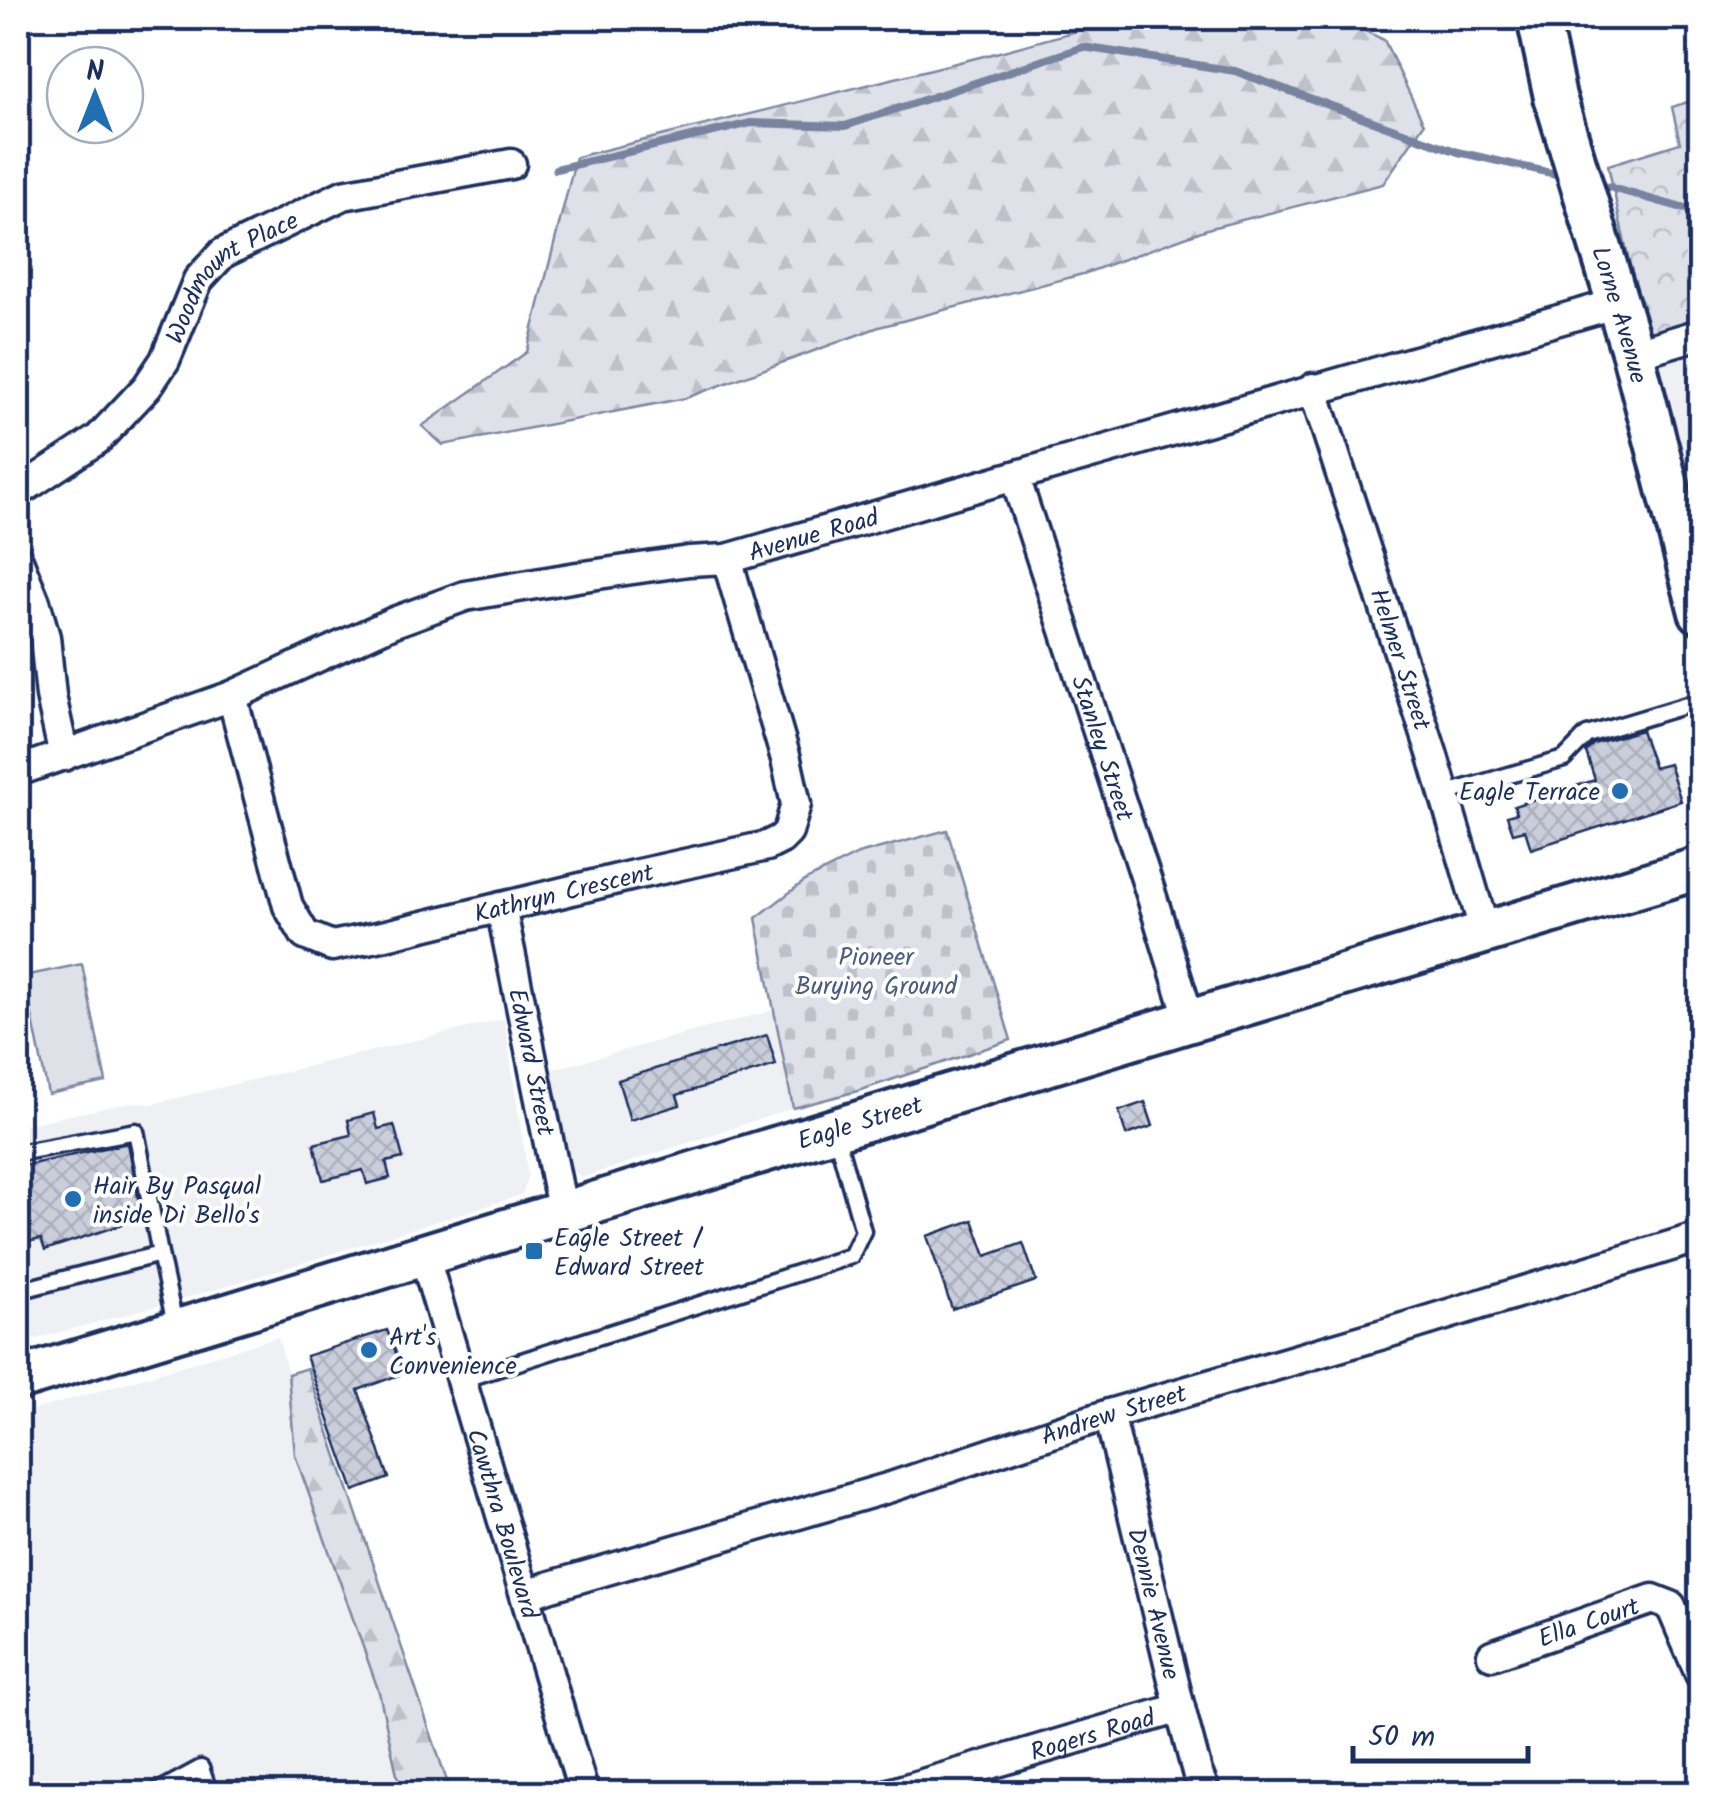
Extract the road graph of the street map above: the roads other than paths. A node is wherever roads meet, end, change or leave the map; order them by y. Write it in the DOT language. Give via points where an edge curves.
graph roads {
  1 [pos="1538,18"];
  2 [pos="511,164"];
  3 [pos="1618,303"];
  4 [pos="1700,334"];
  5 [pos="1633,354"];
  6 [pos="1313,388"];
  7 [pos="1015,477"];
  8 [pos="18,492"];
  9 [pos="727,558"];
  10 [pos="18,560"];
  11 [pos="1700,612"];
  12 [pos="232,696"];
  13 [pos="1700,701"];
  14 [pos="64,756"];
  15 [pos="18,771"];
  16 [pos="1444,794"];
  17 [pos="1700,868"];
  18 [pos="501,907"];
  19 [pos="1484,932"];
  20 [pos="1190,1021"];
  21 [pos="835,1130"];
  22 [pos="18,1153"];
  23 [pos="563,1213"];
  24 [pos="1700,1237"];
  25 [pos="160,1254"];
  26 [pos="424,1255"];
  27 [pos="18,1292"];
  28 [pos="176,1330"];
  29 [pos="18,1380"];
  30 [pos="462,1380"];
  31 [pos="1109,1414"];
  32 [pos="526,1595"];
  33 [pos="1492,1655"];
  34 [pos="1700,1674"];
  35 [pos="1180,1708"];
  36 [pos="898,1792"];
  37 [pos="153,1794"];
  38 [pos="210,1794"];
  39 [pos="584,1794"];
  40 [pos="1206,1794"];
  1 -- 3 [label="main road, Lorne Avenue"];
  2 -- 8 [label="street, Woodmount Place" via="343,196 223,253 198,280 166,360 147,387 98,439"];
  3 -- 5 [label="main road, Lorne Avenue"];
  3 -- 6 [label="street, Avenue Road"];
  4 -- 5 [label="street"];
  5 -- 11 [label="main road, Lorne Avenue"];
  6 -- 7 [label="street, Avenue Road"];
  6 -- 16 [label="street, Helmer Street"];
  7 -- 9 [label="street, Avenue Road"];
  7 -- 20 [label="street, Stanley Street"];
  9 -- 12 [label="street, Avenue Road" via="465,596"];
  9 -- 18 [label="street, Kathryn Crescent" via="786,759 796,804 788,832 767,846"];
  10 -- 14 [label="street" via="45,637"];
  12 -- 14 [label="street, Avenue Road"];
  12 -- 18 [label="street, Kathryn Crescent" via="288,906 305,934 332,946"];
  13 -- 16 [label="lane" via="1586,735 1564,759"];
  14 -- 15 [label="street, Avenue Road"];
  16 -- 19 [label="street, Helmer Street"];
  17 -- 19 [label="main road, Eagle Street"];
  18 -- 23 [label="street, Edward Street"];
  19 -- 20 [label="main road, Eagle Street"];
  20 -- 21 [label="main road, Eagle Street"];
  21 -- 23 [label="main road, Eagle Street"];
  21 -- 30 [label="lane" via="863,1231 851,1256"];
  22 -- 25 [label="lane" via="136,1131"];
  23 -- 26 [label="main road, Eagle Street"];
  24 -- 31 [label="street, Andrew Street"];
  25 -- 27 [label="lane"];
  25 -- 28 [label="lane"];
  26 -- 28 [label="main road, Eagle Street"];
  26 -- 30 [label="street, Cawthra Boulevard"];
  28 -- 29 [label="main road, Eagle Street"];
  30 -- 32 [label="street, Cawthra Boulevard"];
  31 -- 32 [label="street, Andrew Street"];
  31 -- 35 [label="street, Dennie Avenue"];
  32 -- 39 [label="street, Cawthra Boulevard"];
  33 -- 34 [label="street, Ella Court" via="1654,1599 1671,1606"];
  35 -- 36 [label="street, Rogers Road"];
  35 -- 40 [label="street, Dennie Avenue"];
  37 -- 38 [label="lane" via="201,1768"];
}
